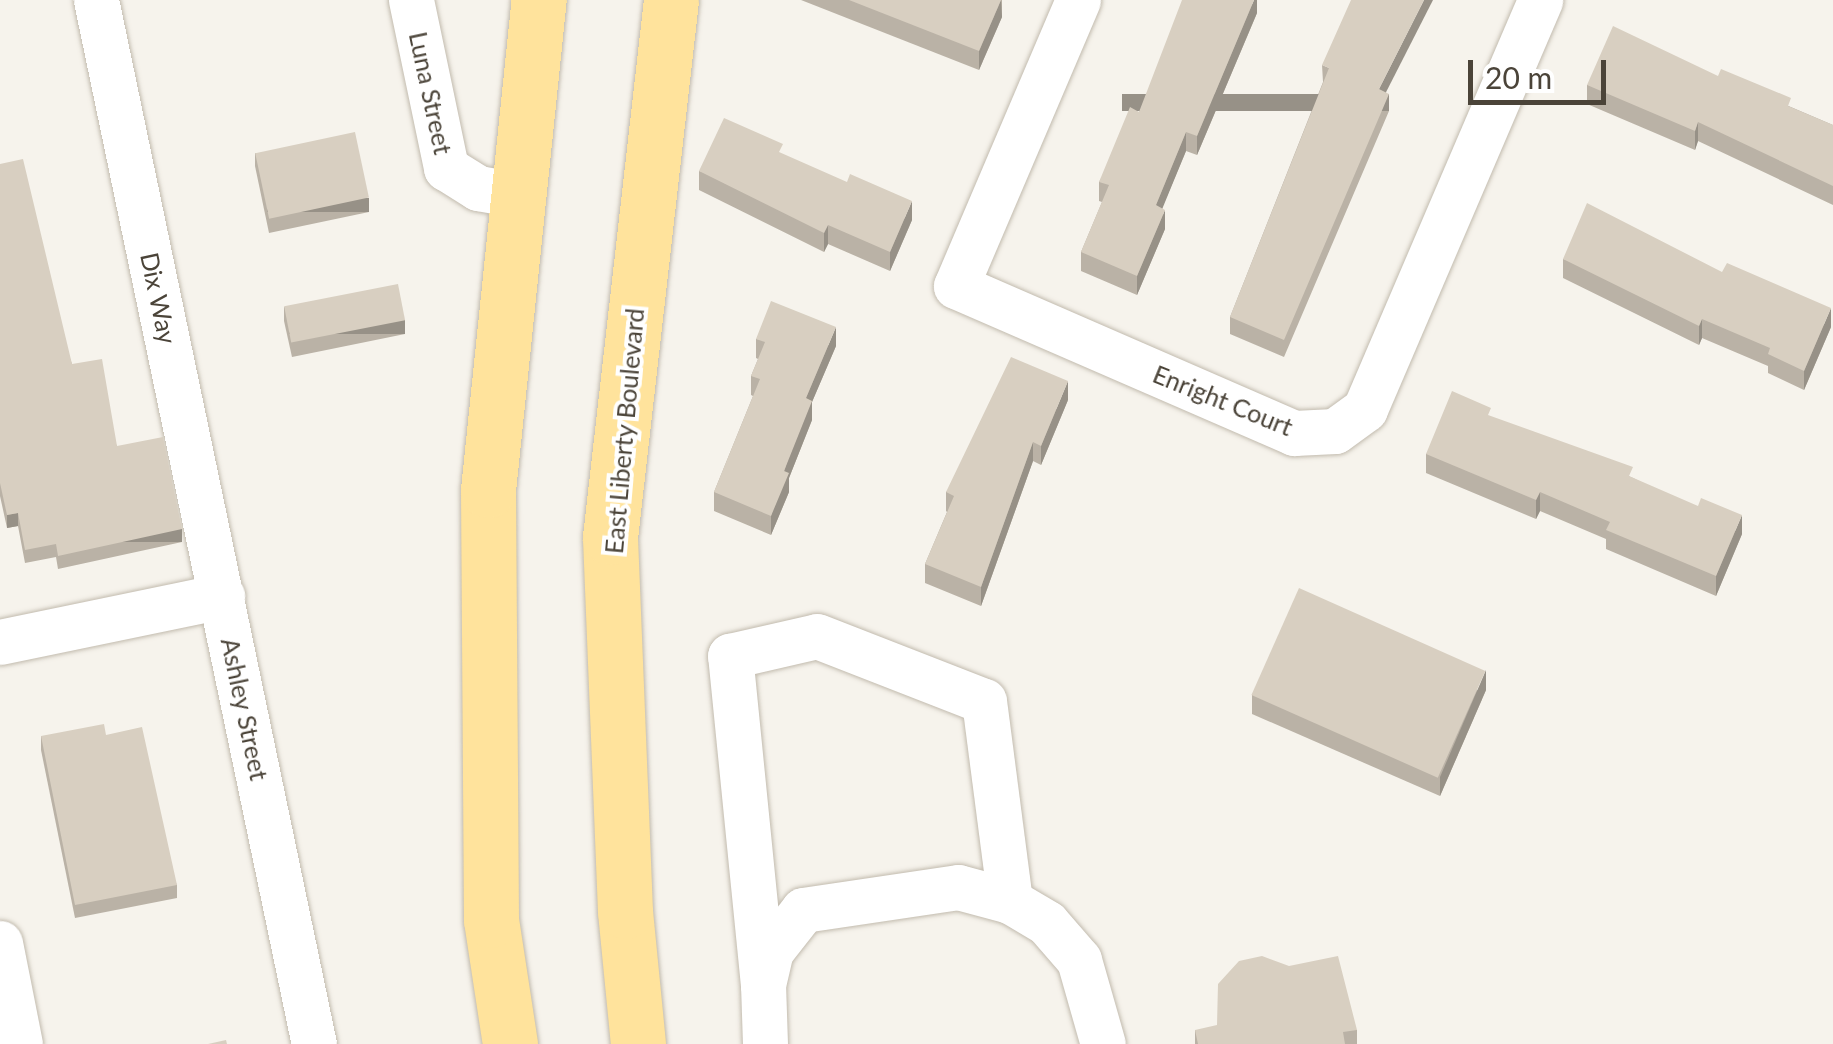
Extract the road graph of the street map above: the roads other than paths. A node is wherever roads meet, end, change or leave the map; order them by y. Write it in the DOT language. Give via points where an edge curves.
graph roads {
  1 [pos="96,0"];
  2 [pos="411,0"];
  3 [pos="539,0"];
  4 [pos="671,0"];
  5 [pos="1078,0"];
  6 [pos="1540,0"];
  7 [pos="518,195"];
  8 [pos="222,596"];
  9 [pos="0,642"];
  10 [pos="1010,901"];
  11 [pos="0,944"];
  12 [pos="763,985"];
  13 [pos="20,1044"];
  14 [pos="314,1044"];
  15 [pos="510,1044"];
  16 [pos="638,1044"];
  17 [pos="764,1044"];
  18 [pos="1102,1044"];
  1 -- 8 [label="street, Dix Way"];
  2 -- 7 [label="street, Luna Street" via="446,168 478,188"];
  3 -- 7 [label="main road"];
  4 -- 16 [label="main road, East Liberty Boulevard" via="610,537 625,911"];
  5 -- 6 [label="street, Enright Court" via="956,286 1294,433 1335,431 1365,410"];
  7 -- 15 [label="main road" via="488,490 491,920"];
  8 -- 9 [label="street"];
  8 -- 14 [label="street, Ashley Street"];
  10 -- 12 [label="street" via="958,888 803,910 771,951"];
  10 -- 12 [label="street" via="984,701 817,636 730,656"];
  10 -- 18 [label="street" via="1047,923 1079,960"];
  11 -- 13 [label="street"];
  12 -- 17 [label="street"];
}
